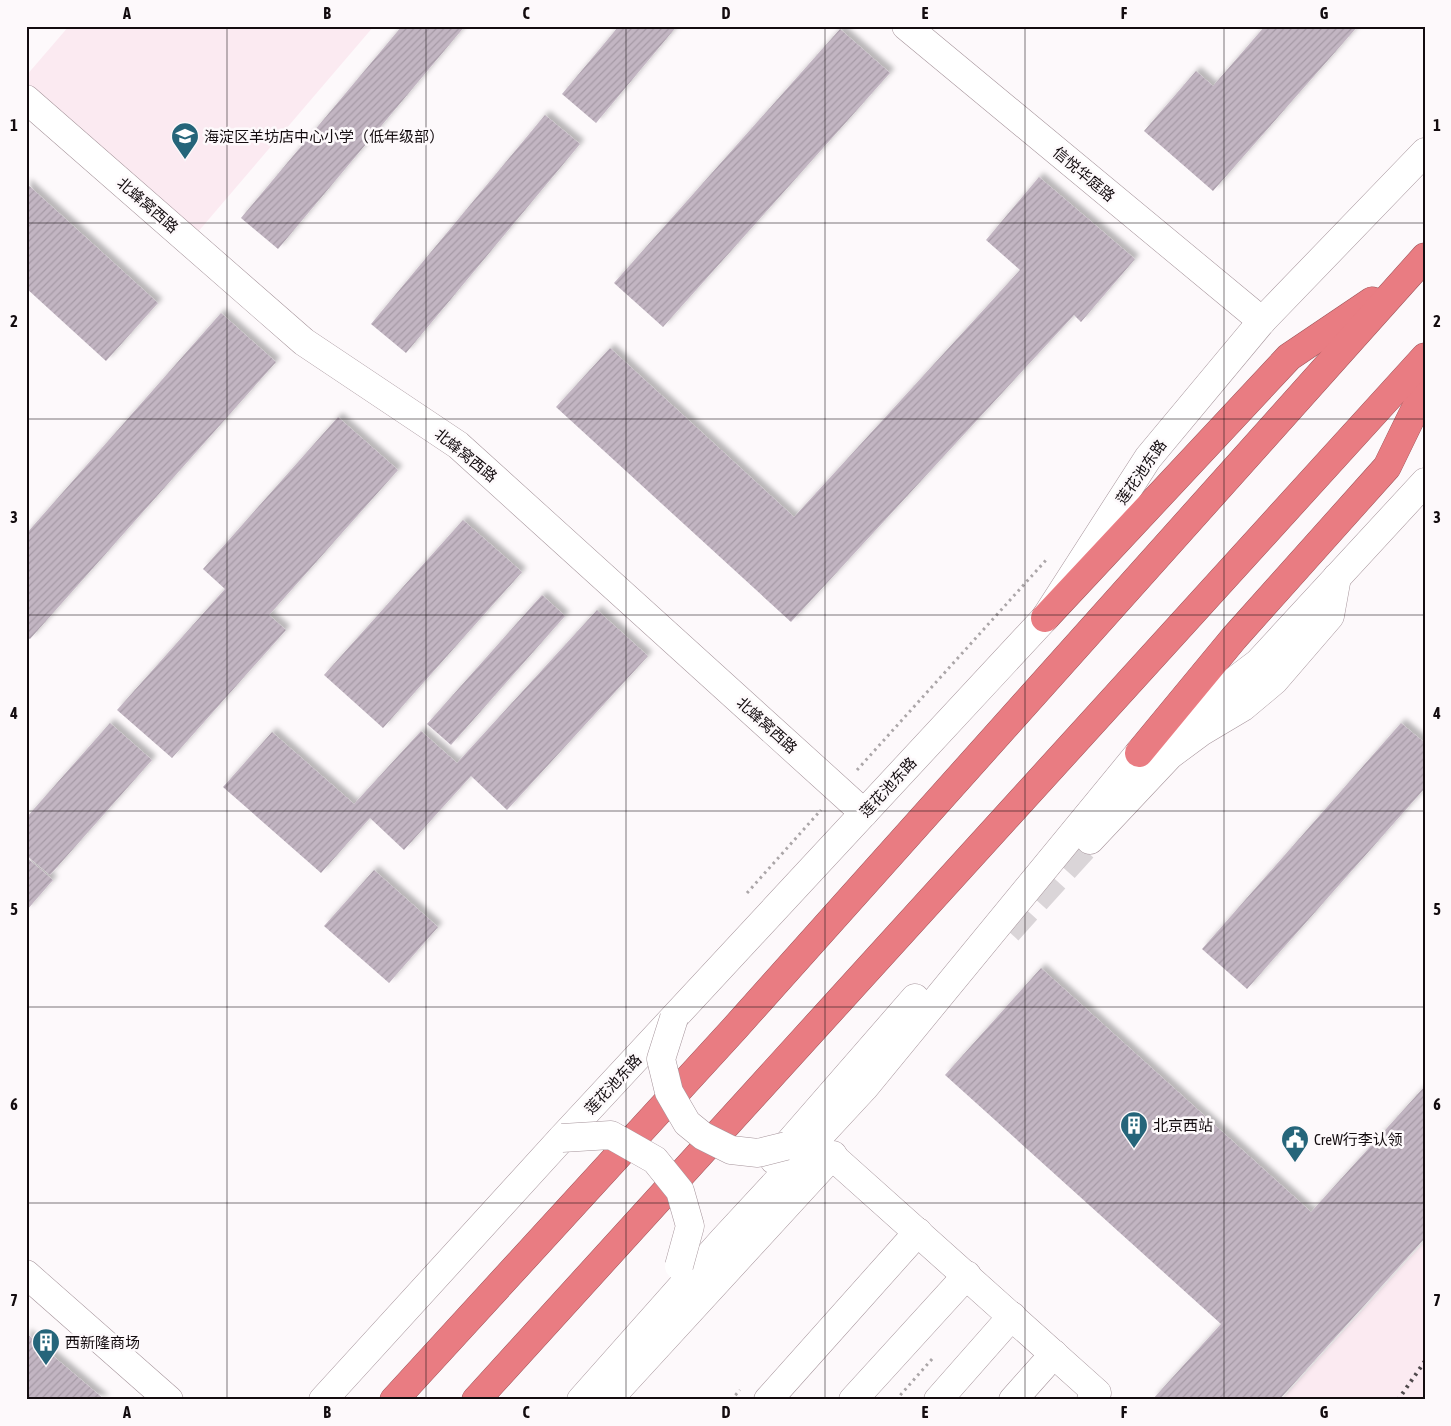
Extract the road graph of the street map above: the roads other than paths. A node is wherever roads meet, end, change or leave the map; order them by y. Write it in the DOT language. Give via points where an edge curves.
graph roads {
  1 [pos="906,26"];
  2 [pos="26,99"];
  3 [pos="1425,152"];
  4 [pos="1425,256"];
  5 [pos="1404,280"];
  6 [pos="1262,321"];
  7 [pos="1425,357"];
  8 [pos="1425,389"];
  9 [pos="1425,482"];
  10 [pos="1337,577"];
  11 [pos="1045,618"];
  12 [pos="1139,754"];
  13 [pos="864,813"];
  14 [pos="1083,848"];
  15 [pos="1042,872"];
  16 [pos="674,1018"];
  17 [pos="864,1088"];
  18 [pos="562,1138"];
  19 [pos="788,1156"];
  20 [pos="832,1156"];
  21 [pos="918,1232"];
  22 [pos="679,1266"];
  23 [pos="26,1274"];
  24 [pos="967,1275"];
  25 [pos="1012,1316"];
  26 [pos="1054,1354"];
  27 [pos="169,1400"];
  28 [pos="323,1400"];
  29 [pos="394,1400"];
  30 [pos="476,1400"];
  31 [pos="560,1400"];
  32 [pos="581,1400"];
  33 [pos="608,1400"];
  34 [pos="768,1400"];
  35 [pos="853,1400"];
  36 [pos="938,1400"];
  37 [pos="1013,1400"];
  38 [pos="1091,1400"];
  1 -- 6 [label="street, 信悦华庭路"];
  2 -- 13 [label="street, 北蜂窝西路" via="304,342 458,445"];
  3 -- 6 [label="street, 莲花池东路"];
  4 -- 5 [label="highway"];
  5 -- 11 [label="highway" via="1289,357"];
  5 -- 29 [label="highway" via="735,1028"];
  6 -- 11 [label="street, 莲花池东路" via="1148,458"];
  7 -- 30 [label="highway"];
  8 -- 12 [label="highway" via="1387,468 1234,638"];
  9 -- 10 [label="street"];
  10 -- 12 [label="street" via="1258,663"];
  10 -- 14 [label="street" via="1330,616 1274,681 1243,707 1170,755"];
  11 -- 13 [label="street, 莲花池东路"];
  12 -- 15 [label="street"];
  13 -- 16 [label="street, 莲花池东路"];
  15 -- 17 [label="street"];
  15 -- 19 [label="street" via="1013,884"];
  16 -- 18 [label="street, 莲花池东路"];
  16 -- 19 [label="street, bridge" via="661,1059 669,1092 687,1123 703,1136 730,1150"];
  17 -- 19 [label="street" via="816,1142"];
  17 -- 20 [label="street" via="855,1116"];
  18 -- 22 [label="street, bridge" via="611,1135 655,1160 680,1191 690,1226"];
  18 -- 28 [label="street, 莲花池东路"];
  19 -- 20 [label="street"];
  19 -- 22 [label="street"];
  19 -- 32 [label="street"];
  20 -- 21 [label="street"];
  20 -- 33 [label="street"];
  21 -- 24 [label="street"];
  21 -- 34 [label="street"];
  22 -- 31 [label="street"];
  23 -- 27 [label="street"];
  24 -- 25 [label="street"];
  24 -- 35 [label="street"];
  25 -- 26 [label="street"];
  25 -- 36 [label="street"];
  26 -- 37 [label="street"];
  26 -- 38 [label="street" via="1097,1393"];
}
